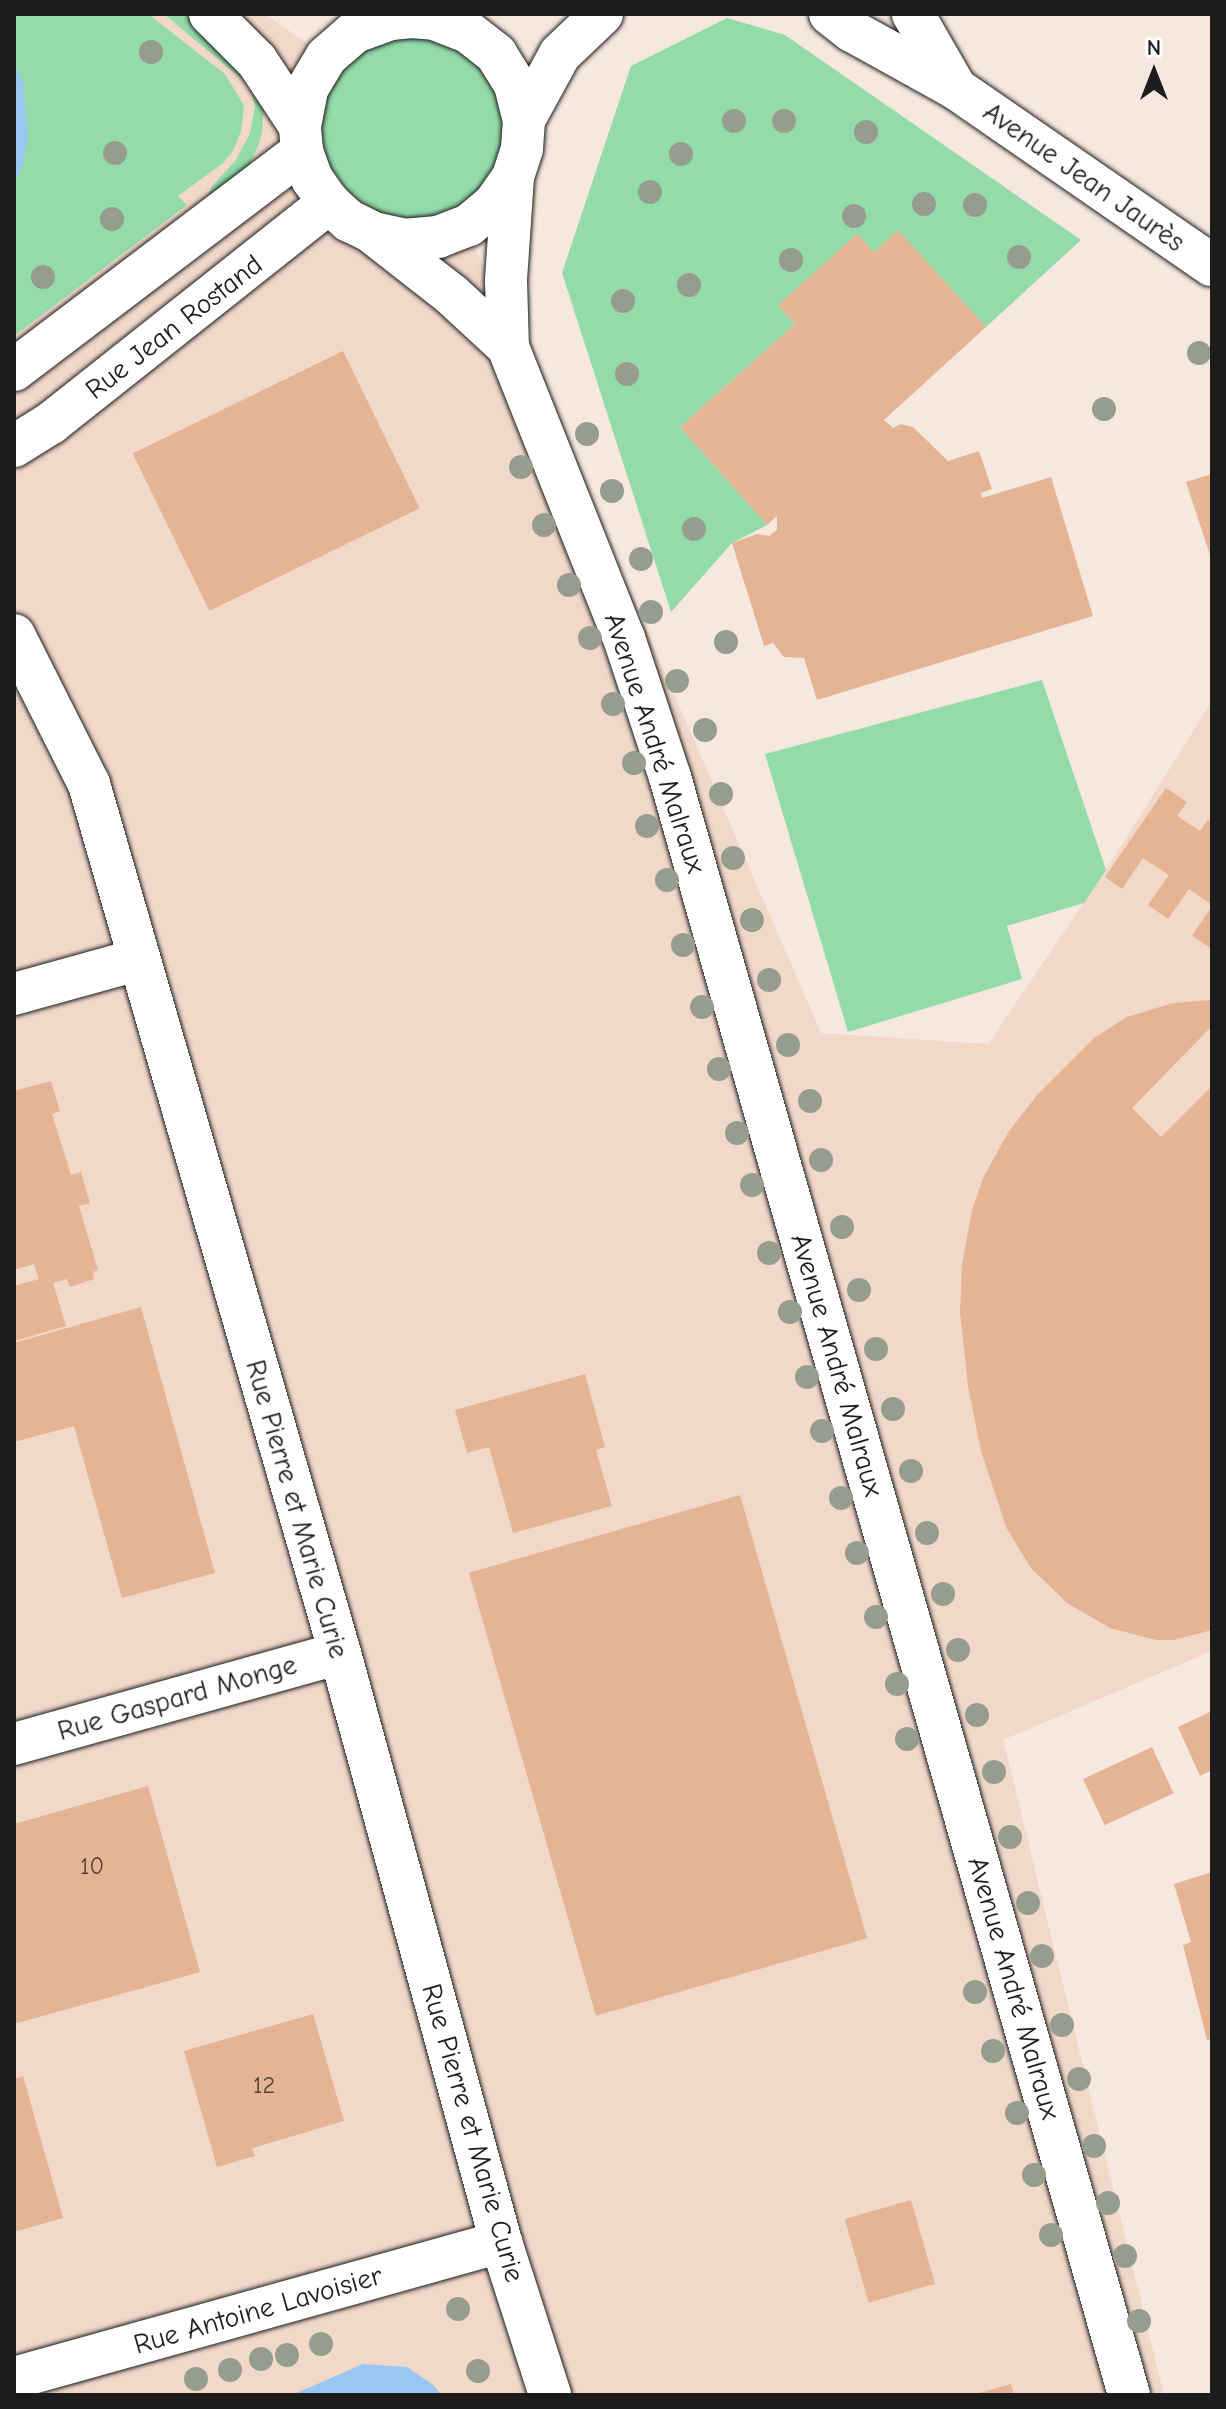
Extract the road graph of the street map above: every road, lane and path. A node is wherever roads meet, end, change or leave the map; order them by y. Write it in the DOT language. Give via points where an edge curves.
graph roads {
  1 [pos="210,14"];
  2 [pos="602,14"];
  3 [pos="830,14"];
  4 [pos="913,14"];
  5 [pos="378,16"];
  6 [pos="437,16"];
  7 [pos="955,88"];
  8 [pos="524,120"];
  9 [pos="301,138"];
  10 [pos="513,177"];
  11 [pos="329,203"];
  12 [pos="374,233"];
  13 [pos="1212,265"];
  14 [pos="508,347"];
  15 [pos="14,370"];
  16 [pos="14,446"];
  17 [pos="14,635"];
  18 [pos="137,960"];
  19 [pos="14,994"];
  20 [pos="340,1653"];
  21 [pos="14,1744"];
  22 [pos="501,2242"];
  23 [pos="14,2378"];
  24 [pos="550,2395"];
  25 [pos="1129,2395"];
  1 -- 9 [label="street" via="257,61"];
  2 -- 8 [label="street" via="560,54"];
  3 -- 7 [label="street, Avenue Jean Jaurès"];
  4 -- 7 [label="street, Avenue Jean Jaurès"];
  5 -- 6 [label="street"];
  5 -- 9 [label="street" via="326,57 307,89"];
  6 -- 8 [label="street" via="496,54 515,85"];
  7 -- 13 [label="street, Avenue Jean Jaurès"];
  8 -- 10 [label="street"];
  9 -- 11 [label="street" via="312,179"];
  9 -- 15 [label="street"];
  10 -- 12 [label="street" via="494,204 469,225 417,239"];
  10 -- 14 [label="street"];
  11 -- 12 [label="street"];
  11 -- 16 [label="street, Rue Jean Rostand" via="76,404"];
  12 -- 14 [label="street"];
  14 -- 25 [label="street, Avenue André Malraux" via="624,638 670,777"];
  17 -- 18 [label="street, Rue Pierre et Marie Curie" via="89,784"];
  18 -- 19 [label="street"];
  18 -- 20 [label="street, Rue Pierre et Marie Curie"];
  20 -- 21 [label="street, Rue Gaspard Monge"];
  20 -- 22 [label="street, Rue Pierre et Marie Curie"];
  22 -- 23 [label="street, Rue Antoine Lavoisier"];
  22 -- 24 [label="street, Rue Pierre et Marie Curie"];
}
